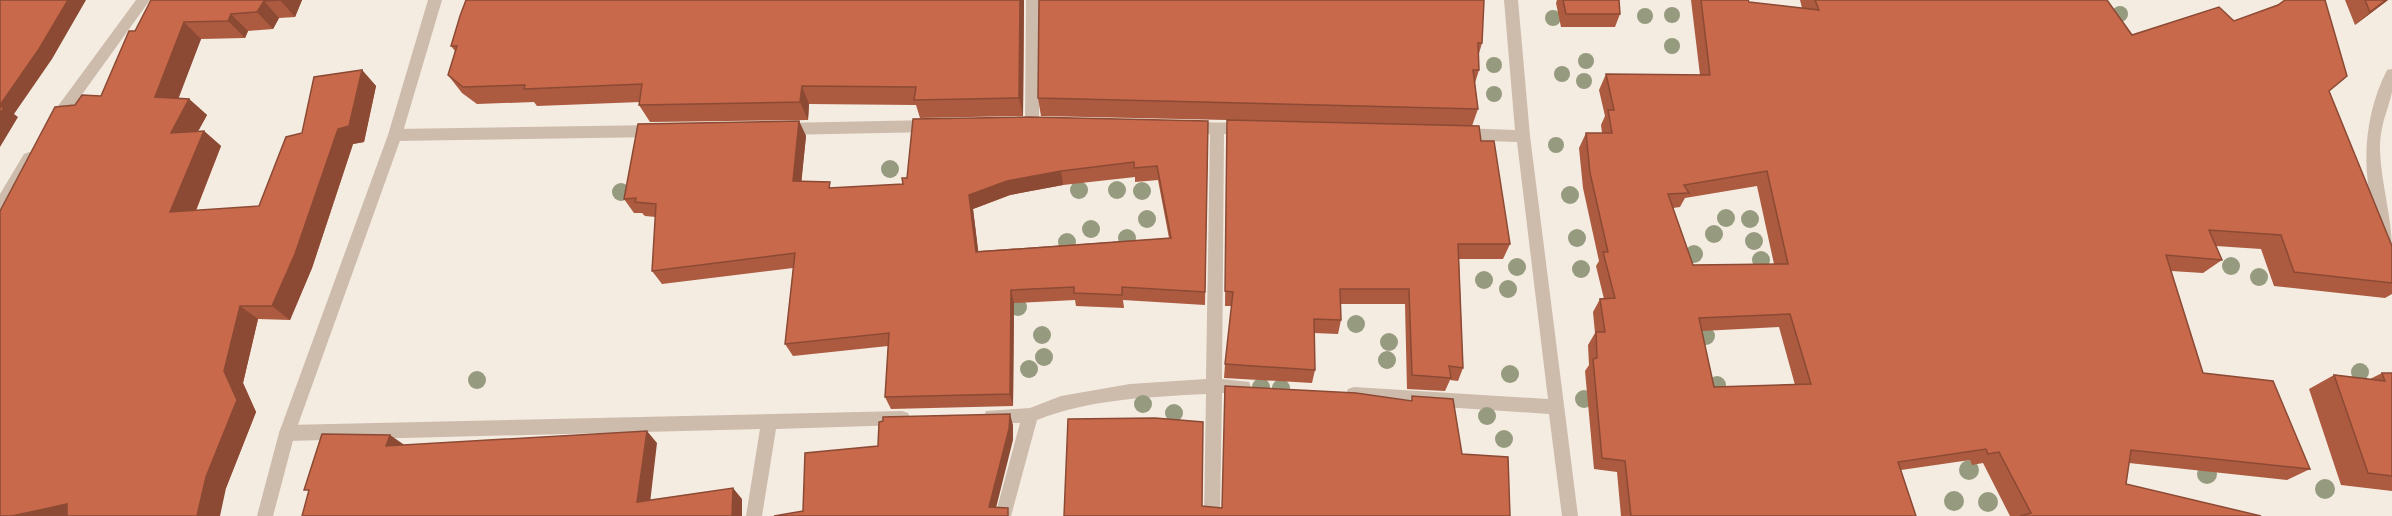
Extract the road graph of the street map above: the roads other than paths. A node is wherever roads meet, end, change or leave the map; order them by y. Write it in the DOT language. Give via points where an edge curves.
graph roads {
  1 [pos="143,0"];
  2 [pos="435,0"];
  3 [pos="1033,0"];
  4 [pos="1511,0"];
  5 [pos="2392,74"];
  6 [pos="1032,124"];
  7 [pos="949,126"];
  8 [pos="1171,128"];
  9 [pos="772,129"];
  10 [pos="1217,129"];
  11 [pos="1264,130"];
  12 [pos="48,131"];
  13 [pos="666,131"];
  14 [pos="1441,134"];
  15 [pos="395,135"];
  16 [pos="1523,136"];
  17 [pos="34,150"];
  18 [pos="0,207"];
  19 [pos="2392,244"];
  20 [pos="1216,386"];
  21 [pos="1263,389"];
  22 [pos="1333,393"];
  23 [pos="1556,407"];
  24 [pos="1030,415"];
  25 [pos="970,416"];
  26 [pos="923,417"];
  27 [pos="769,421"];
  28 [pos="287,433"];
  29 [pos="265,516"];
  30 [pos="754,516"];
  31 [pos="1003,516"];
  32 [pos="1212,516"];
  33 [pos="1570,516"];
  1 -- 12 [label="street"];
  2 -- 15 [label="street"];
  3 -- 6 [label="street"];
  4 -- 16 [label="street"];
  5 -- 19 [label="street" via="2375,117 2374,176"];
  7 -- 9 [label="street"];
  8 -- 10 [label="street"];
  10 -- 11 [label="street"];
  10 -- 20 [label="street"];
  13 -- 15 [label="street"];
  14 -- 16 [label="street"];
  15 -- 28 [label="street"];
  16 -- 23 [label="street"];
  17 -- 18 [label="street"];
  20 -- 21 [label="street"];
  20 -- 24 [label="street" via="1130,391 1061,403"];
  20 -- 32 [label="street"];
  22 -- 23 [label="street"];
  23 -- 33 [label="street"];
  24 -- 25 [label="street"];
  24 -- 31 [label="street"];
  26 -- 27 [label="street"];
  27 -- 28 [label="street"];
  27 -- 30 [label="street"];
  28 -- 29 [label="street"];
}
